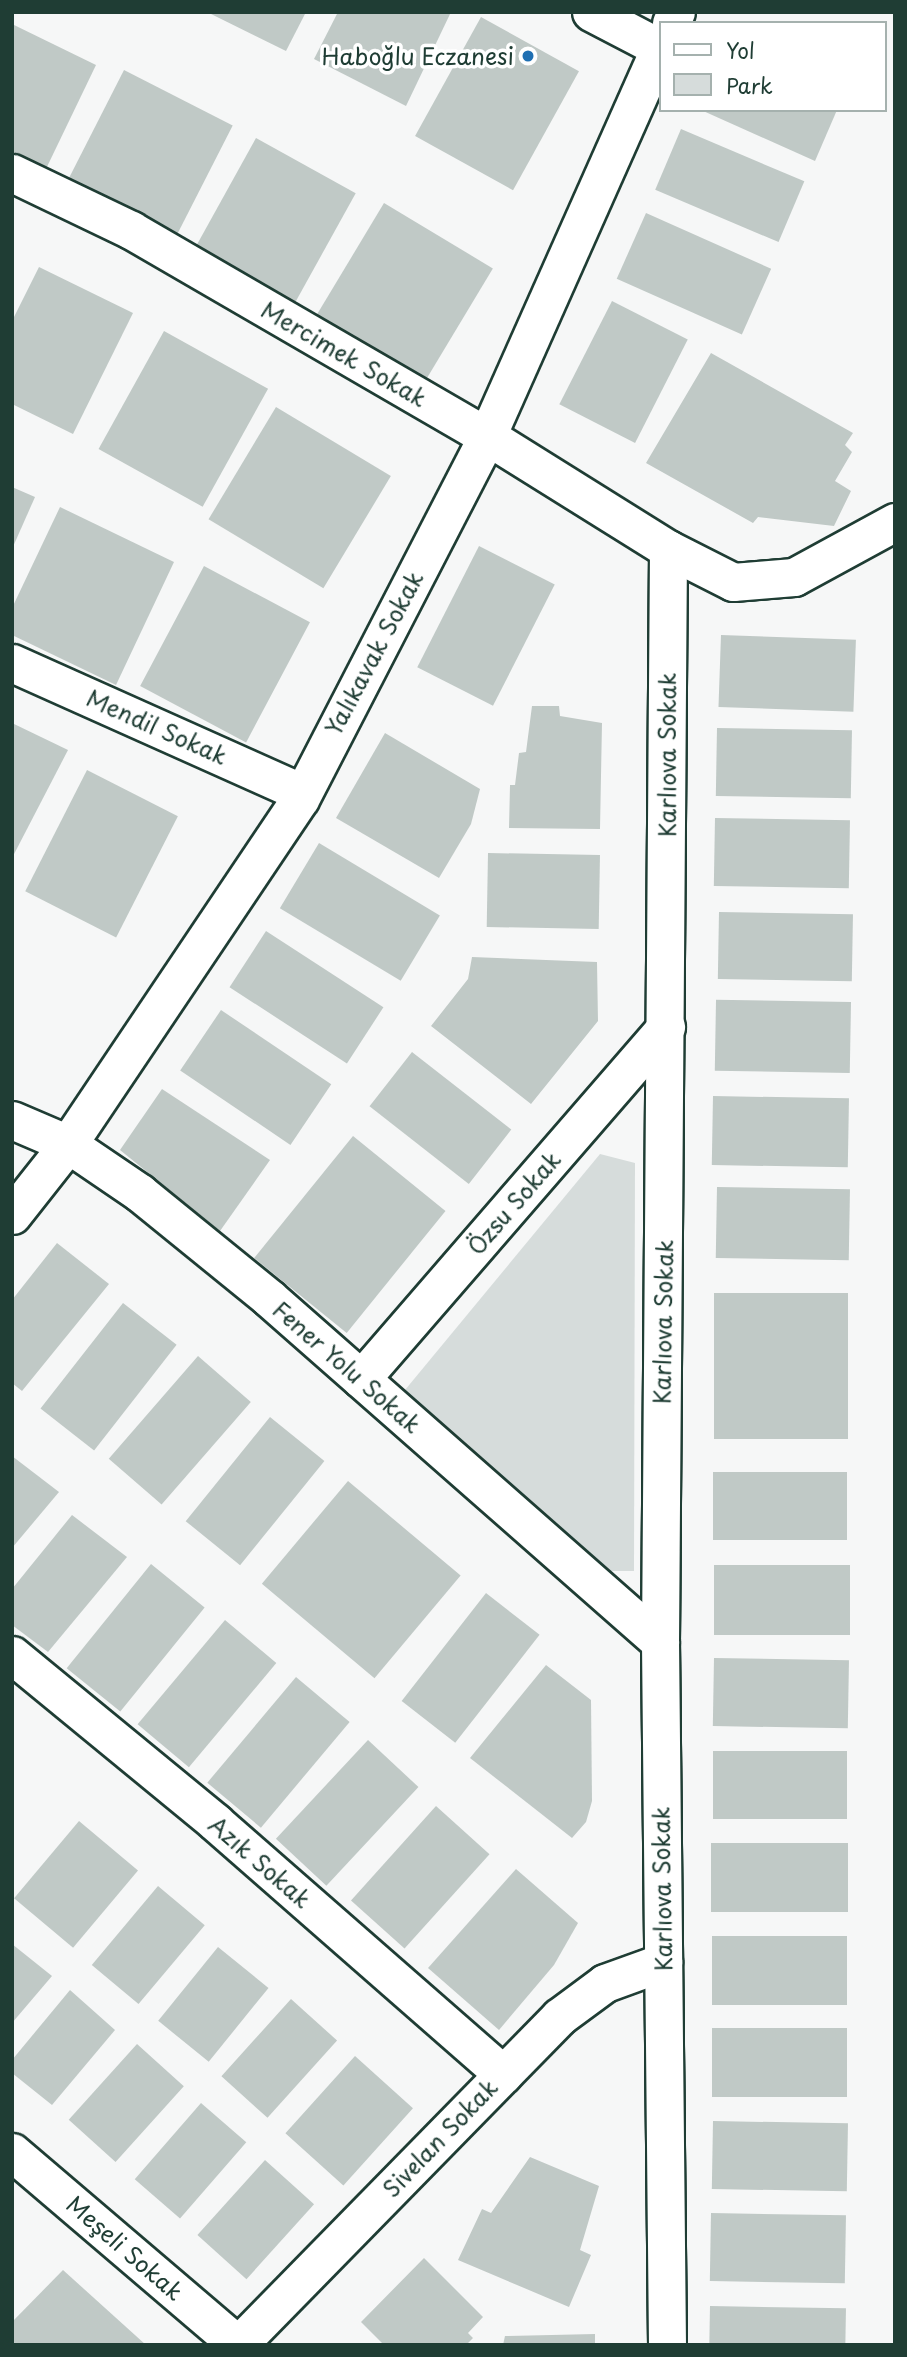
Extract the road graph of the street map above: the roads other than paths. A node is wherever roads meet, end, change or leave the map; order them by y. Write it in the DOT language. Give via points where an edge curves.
graph roads {
  1 [pos="591,12"];
  2 [pos="659,47"];
  3 [pos="659,50"];
  4 [pos="12,173"];
  5 [pos="487,436"];
  6 [pos="895,522"];
  7 [pos="668,549"];
  8 [pos="12,663"];
  9 [pos="301,792"];
  10 [pos="666,1027"];
  11 [pos="12,1120"];
  12 [pos="68,1144"];
  13 [pos="12,1215"];
  14 [pos="361,1379"];
  15 [pos="660,1642"];
  16 [pos="12,1656"];
  17 [pos="663,1962"];
  18 [pos="503,2074"];
  19 [pos="12,2152"];
  20 [pos="238,2345"];
  21 [pos="667,2345"];
  1 -- 2 [label="street"];
  3 -- 5 [label="street, Yalıkavak Sokak"];
  4 -- 5 [label="street, Mercimek Sokak" via="131,230"];
  5 -- 7 [label="street, Mercimek Sokak"];
  5 -- 9 [label="street, Yalıkavak Sokak"];
  6 -- 7 [label="street" via="794,577 733,582"];
  7 -- 10 [label="street, Karlıova Sokak"];
  8 -- 9 [label="street, Mendil Sokak"];
  9 -- 12 [label="street, Yalıkavak Sokak"];
  10 -- 14 [label="street, Özsu Sokak"];
  10 -- 15 [label="street, Karlıova Sokak"];
  11 -- 12 [label="street, Fener Yolu Sokak"];
  12 -- 13 [label="street, Yalıkavak Sokak"];
  12 -- 14 [label="street, Fener Yolu Sokak" via="140,1193"];
  14 -- 15 [label="street, Fener Yolu Sokak"];
  15 -- 17 [label="street, Karlıova Sokak"];
  16 -- 18 [label="street, Azık Sokak" via="215,1822"];
  17 -- 18 [label="street, Sivelan Sokak" via="605,1983 559,2017"];
  17 -- 21 [label="street, Karlıova Sokak"];
  18 -- 20 [label="street, Sivelan Sokak"];
  19 -- 20 [label="street, Meşeli Sokak"];
}
